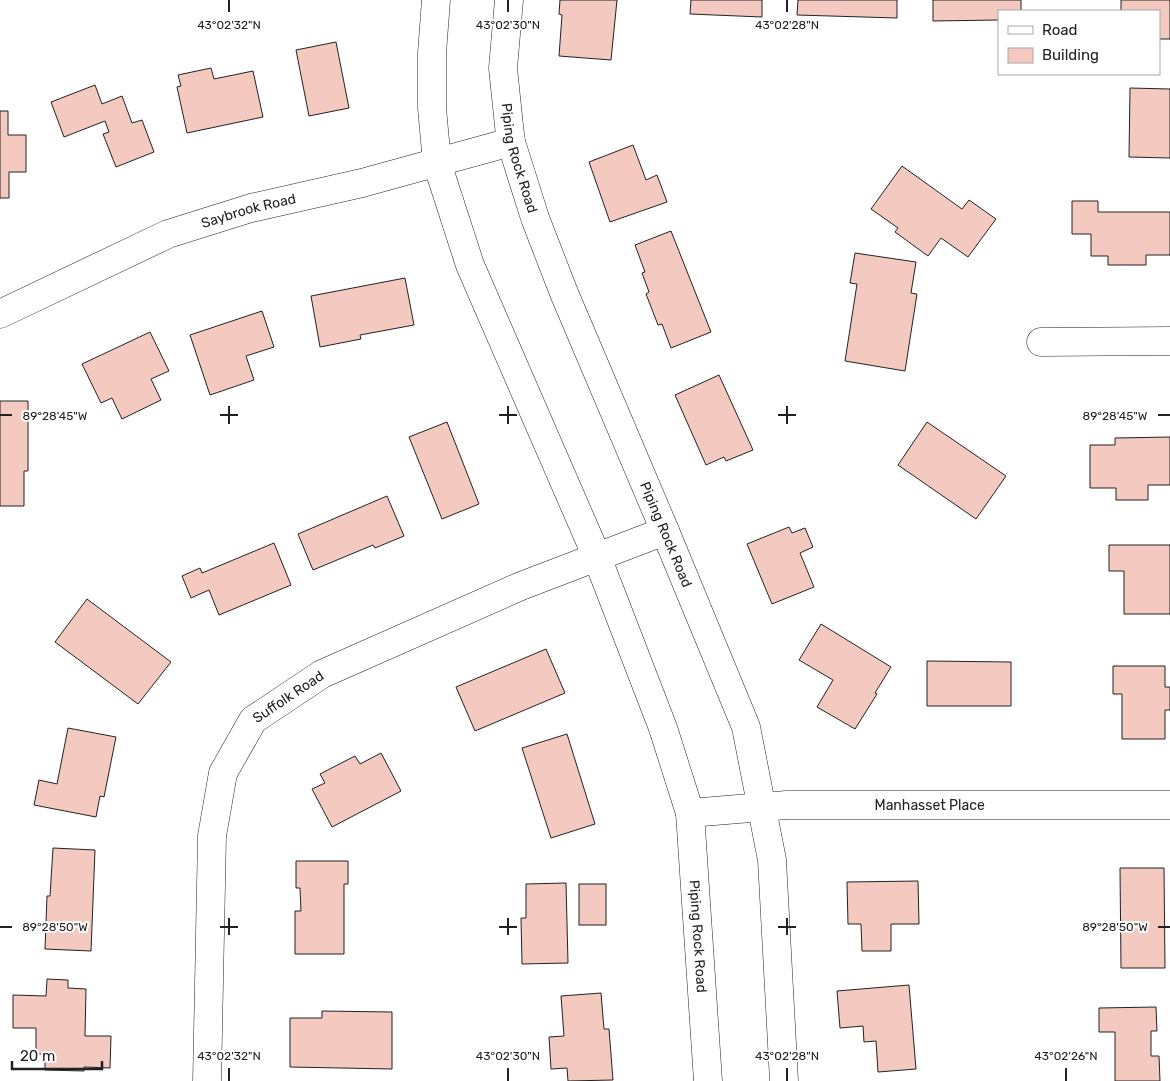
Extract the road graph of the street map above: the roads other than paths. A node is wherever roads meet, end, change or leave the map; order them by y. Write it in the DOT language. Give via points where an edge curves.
graph roads {
  1 [pos="436,0"];
  2 [pos="509,0"];
  3 [pos="510,142"];
  4 [pos="437,163"];
  5 [pos="0,314"];
  6 [pos="1041,342"];
  7 [pos="1170,342"];
  8 [pos="665,531"];
  9 [pos="597,558"];
  10 [pos="1170,805"];
  11 [pos="762,806"];
  12 [pos="690,813"];
  13 [pos="207,1081"];
  14 [pos="708,1081"];
  15 [pos="784,1081"];
  1 -- 4 [label="street, Piping Rock Road" via="432,108"];
  2 -- 3 [label="street, Piping Rock Road" via="503,68"];
  3 -- 4 [label="street, Saybrook Road"];
  3 -- 8 [label="street, Piping Rock Road" via="558,276"];
  4 -- 5 [label="street, Saybrook Road" via="251,208 168,234"];
  4 -- 9 [label="street, Piping Rock Road" via="470,265"];
  6 -- 7 [label="street"];
  8 -- 9 [label="street, Suffolk Road"];
  8 -- 11 [label="street, Piping Rock Road" via="746,727"];
  9 -- 12 [label="street, Piping Rock Road" via="663,728"];
  9 -- 13 [label="street, Suffolk Road" via="521,586 322,674 253,720 223,772 212,836"];
  10 -- 11 [label="street, Manhasset Place"];
  11 -- 12 [label="street, Manhasset Place"];
  11 -- 15 [label="street, Piping Rock Road" via="772,860"];
  12 -- 14 [label="street, Piping Rock Road"];
}
